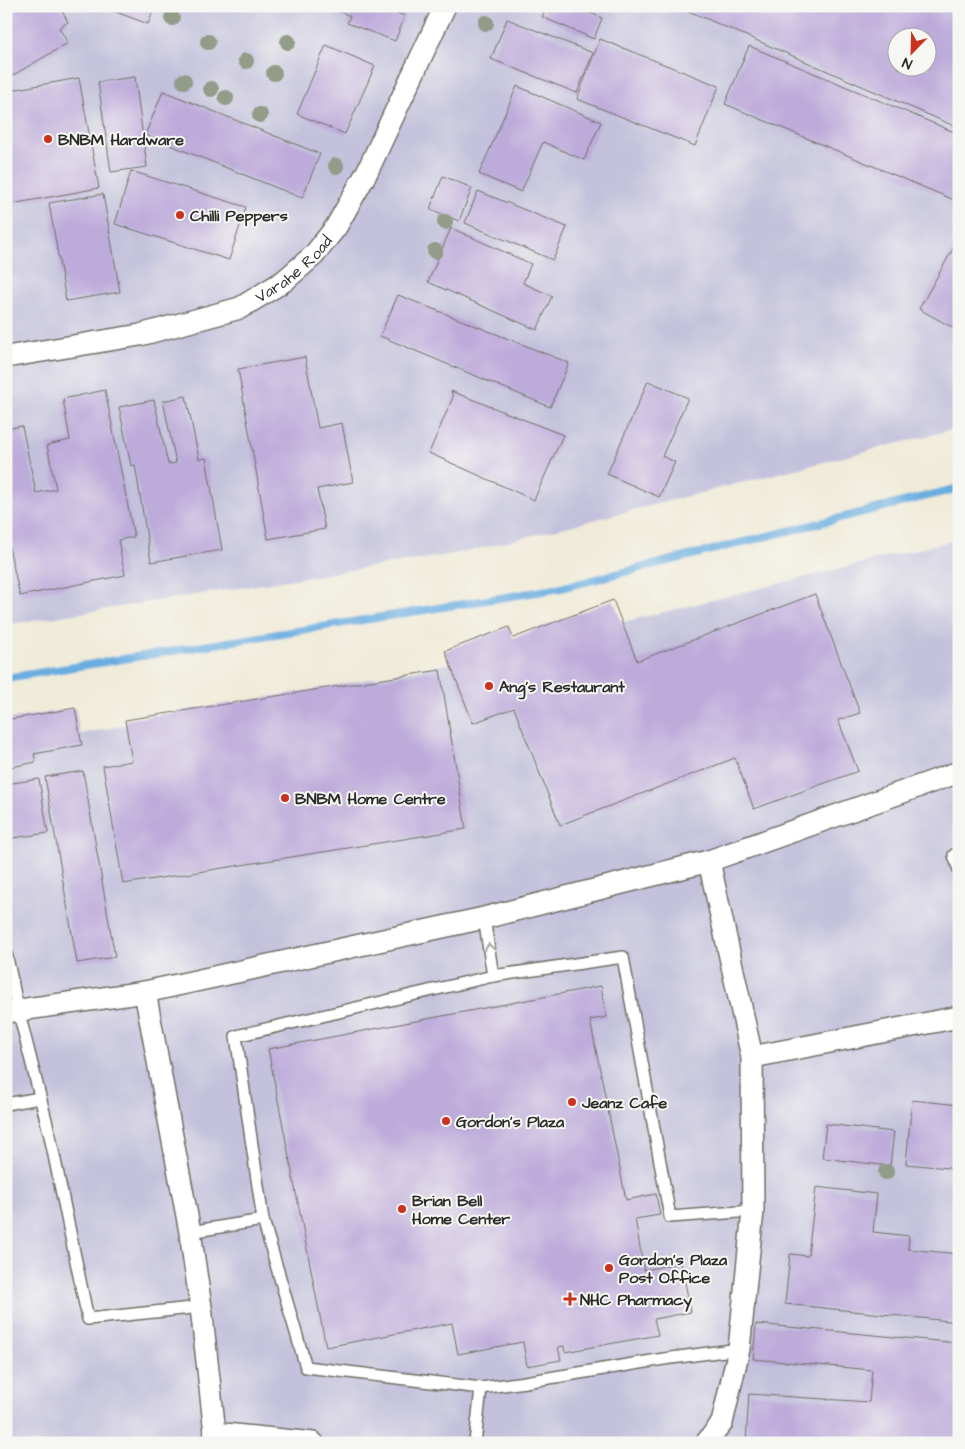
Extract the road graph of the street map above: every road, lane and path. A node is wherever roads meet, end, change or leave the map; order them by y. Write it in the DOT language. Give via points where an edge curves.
graph roads {
  1 [pos="445,6"];
  2 [pos="6,357"];
  3 [pos="959,772"];
  4 [pos="959,853"];
  5 [pos="709,861"];
  6 [pos="959,870"];
  7 [pos="484,918"];
  8 [pos="6,953"];
  9 [pos="493,976"];
  10 [pos="145,992"];
  11 [pos="12,1010"];
  12 [pos="959,1017"];
  13 [pos="752,1057"];
  14 [pos="40,1098"];
  15 [pos="6,1104"];
  16 [pos="753,1211"];
  17 [pos="263,1220"];
  18 [pos="190,1232"];
  19 [pos="201,1307"];
  20 [pos="739,1350"];
  21 [pos="481,1388"];
  22 [pos="214,1438"];
  23 [pos="313,1443"];
  24 [pos="476,1443"];
  25 [pos="706,1443"];
  1 -- 2 [label="street, Varahe Road" via="367,172 336,227 314,255 284,281 240,308 140,335"];
  3 -- 5 [label="street"];
  4 -- 6 [label="lane" via="954,855"];
  5 -- 7 [label="street"];
  5 -- 13 [label="street"];
  9 -- 7 [label="lane, one-way"];
  7 -- 10 [label="street"];
  8 -- 11 [label="lane"];
  9 -- 16 [label="lane" via="623,957 670,1217"];
  9 -- 17 [label="lane" via="236,1036"];
  10 -- 11 [label="street"];
  10 -- 18 [label="street"];
  11 -- 14 [label="lane"];
  12 -- 13 [label="street"];
  13 -- 16 [label="street"];
  14 -- 15 [label="lane"];
  14 -- 19 [label="lane" via="88,1319"];
  16 -- 20 [label="street"];
  17 -- 18 [label="lane"];
  17 -- 21 [label="lane" via="306,1367"];
  18 -- 19 [label="street"];
  19 -- 22 [label="street"];
  20 -- 21 [label="lane"];
  20 -- 25 [label="street" via="722,1423"];
  21 -- 24 [label="lane"];
  22 -- 23 [label="street"];
}
